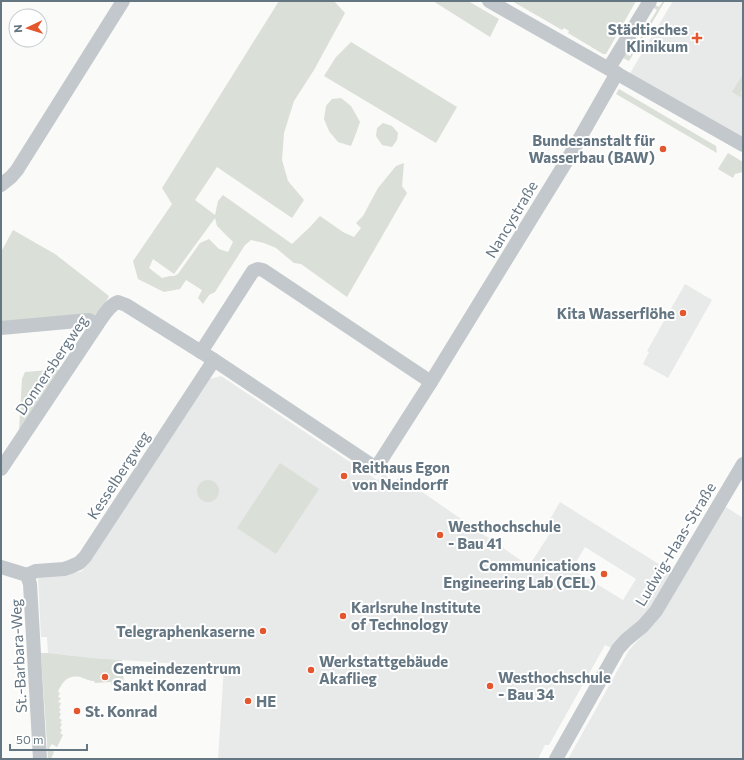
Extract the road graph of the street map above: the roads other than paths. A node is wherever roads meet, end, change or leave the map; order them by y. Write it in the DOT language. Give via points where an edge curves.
graph roads {
  1 [pos="123,1"];
  2 [pos="489,1"];
  3 [pos="650,1"];
  4 [pos="613,71"];
  5 [pos="743,145"];
  6 [pos="1,185"];
  7 [pos="118,302"];
  8 [pos="97,325"];
  9 [pos="1,328"];
  10 [pos="201,352"];
  11 [pos="214,360"];
  12 [pos="431,382"];
  13 [pos="743,464"];
  14 [pos="1,469"];
  15 [pos="1,567"];
  16 [pos="27,575"];
  17 [pos="40,759"];
  18 [pos="556,759"];
  1 -- 6 [label="street" via="17,170"];
  2 -- 4 [label="street"];
  3 -- 4 [label="street, Nancystraße"];
  4 -- 5 [label="street"];
  4 -- 12 [label="street, Nancystraße" via="569,157"];
  7 -- 8 [label="street, Donnersbergweg" via="110,307"];
  7 -- 10 [label="street, Nancystraße"];
  8 -- 9 [label="street" via="89,320"];
  8 -- 14 [label="street, Donnersbergweg"];
  10 -- 11 [label="street, Nancystraße"];
  10 -- 12 [label="street" via="253,272 258,269"];
  11 -- 12 [label="street, Nancystraße" via="376,468"];
  11 -- 16 [label="street, Kesselbergweg" via="79,563 64,569 36,571"];
  13 -- 18 [label="street, Ludwig-Haas-Straße" via="656,611 618,649"];
  15 -- 16 [label="street"];
  16 -- 17 [label="street, St.-Barbara-Weg" via="30,584"];
}
